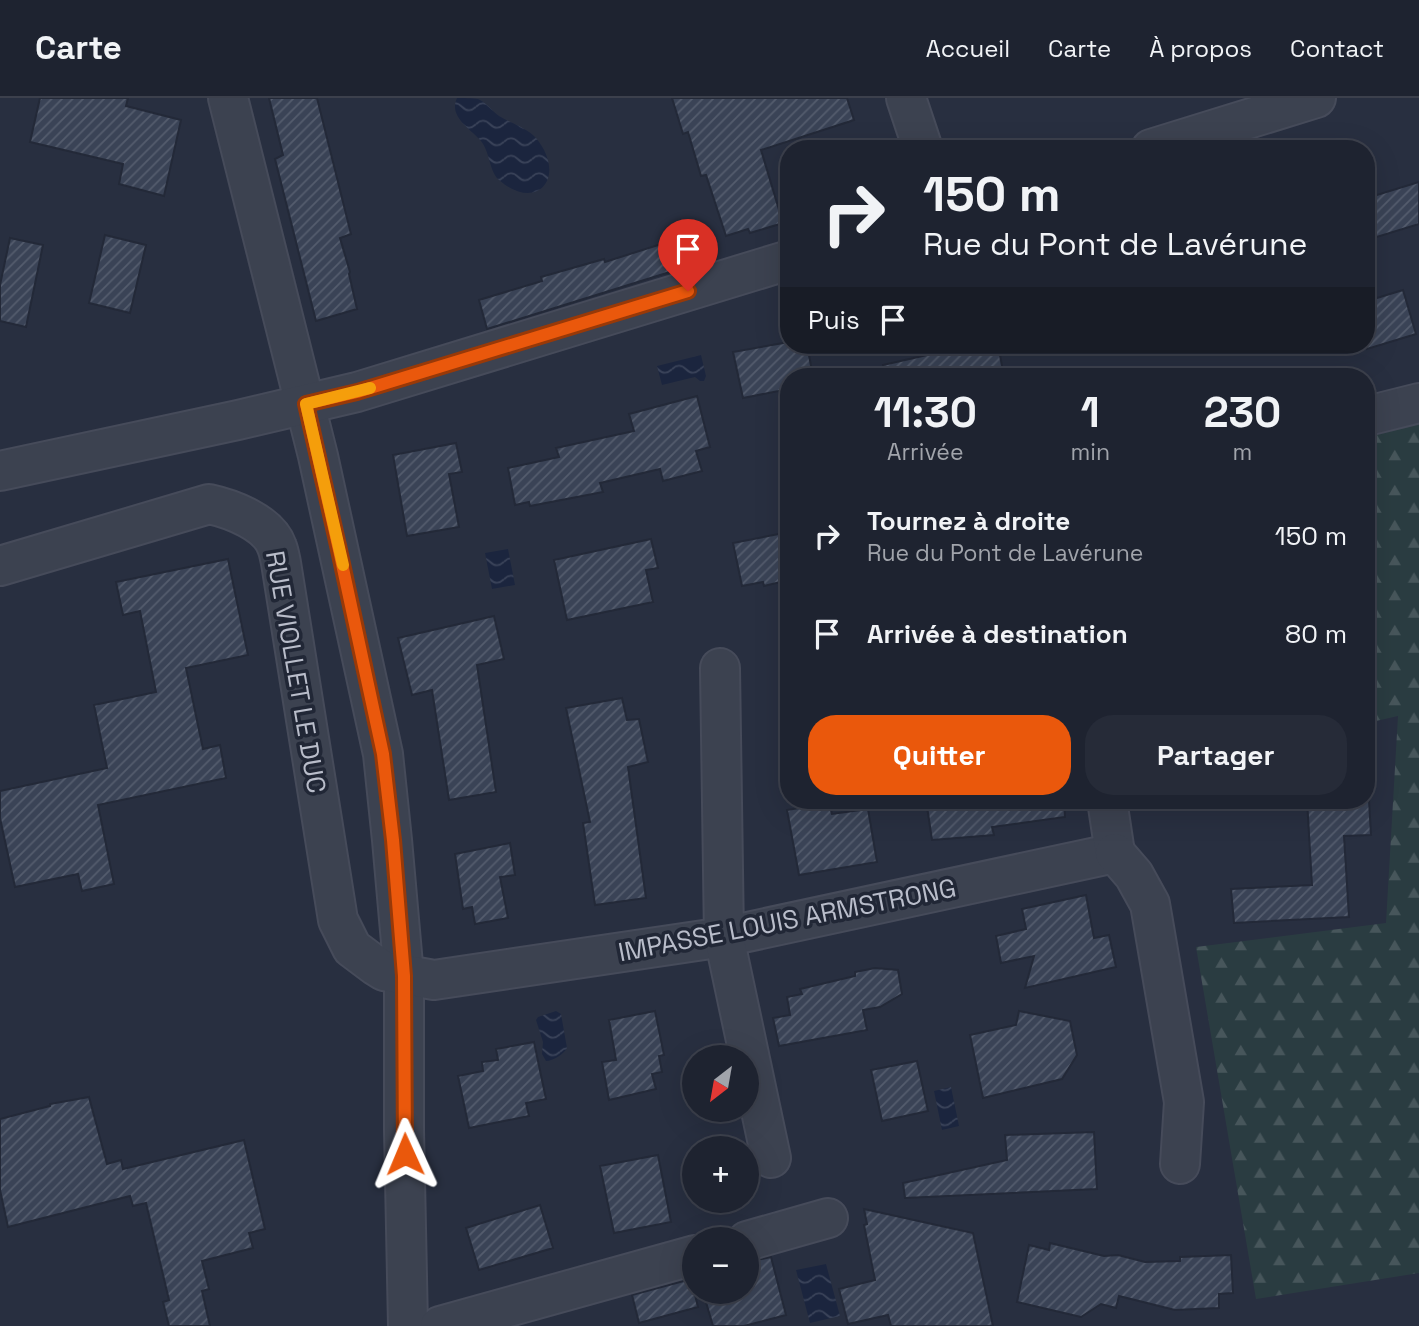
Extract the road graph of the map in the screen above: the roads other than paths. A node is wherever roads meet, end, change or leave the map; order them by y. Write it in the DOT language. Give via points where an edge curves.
graph roads {
  1 [pos="228,98"];
  2 [pos="906,98"];
  3 [pos="1316,98"];
  4 [pos="920,140"];
  5 [pos="1180,140"];
  6 [pos="780,263"];
  7 [pos="1419,403"];
  8 [pos="306,404"];
  9 [pos="1375,414"];
  10 [pos="0,471"];
  11 [pos="0,566"];
  12 [pos="720,668"];
  13 [pos="1108,809"];
  14 [pos="1115,853"];
  15 [pos="724,937"];
  16 [pos="404,976"];
  17 [pos="771,1158"];
  18 [pos="1180,1164"];
  19 [pos="828,1218"];
  20 [pos="759,1238"];
  21 [pos="682,1259"];
  22 [pos="408,1326"];
  23 [pos="440,1326"];
  1 -- 8 [label="street"];
  2 -- 4 [label="street"];
  3 -- 5 [label="street"];
  6 -- 8 [label="street"];
  7 -- 9 [label="street"];
  8 -- 10 [label="street"];
  8 -- 16 [label="street" via="383,754"];
  11 -- 16 [label="street, RUE VIOLLET LE DUC" via="209,503 262,527 277,544 281,563 338,920 352,948 384,971"];
  12 -- 15 [label="street"];
  13 -- 14 [label="street"];
  14 -- 15 [label="street, IMPASSE LOUIS ARMSTRONG"];
  14 -- 18 [label="street" via="1150,904 1184,1101"];
  15 -- 16 [label="street, IMPASSE LOUIS ARMSTRONG" via="434,980"];
  15 -- 17 [label="street"];
  16 -- 22 [label="street"];
  19 -- 20 [label="street"];
  21 -- 23 [label="street"];
}
